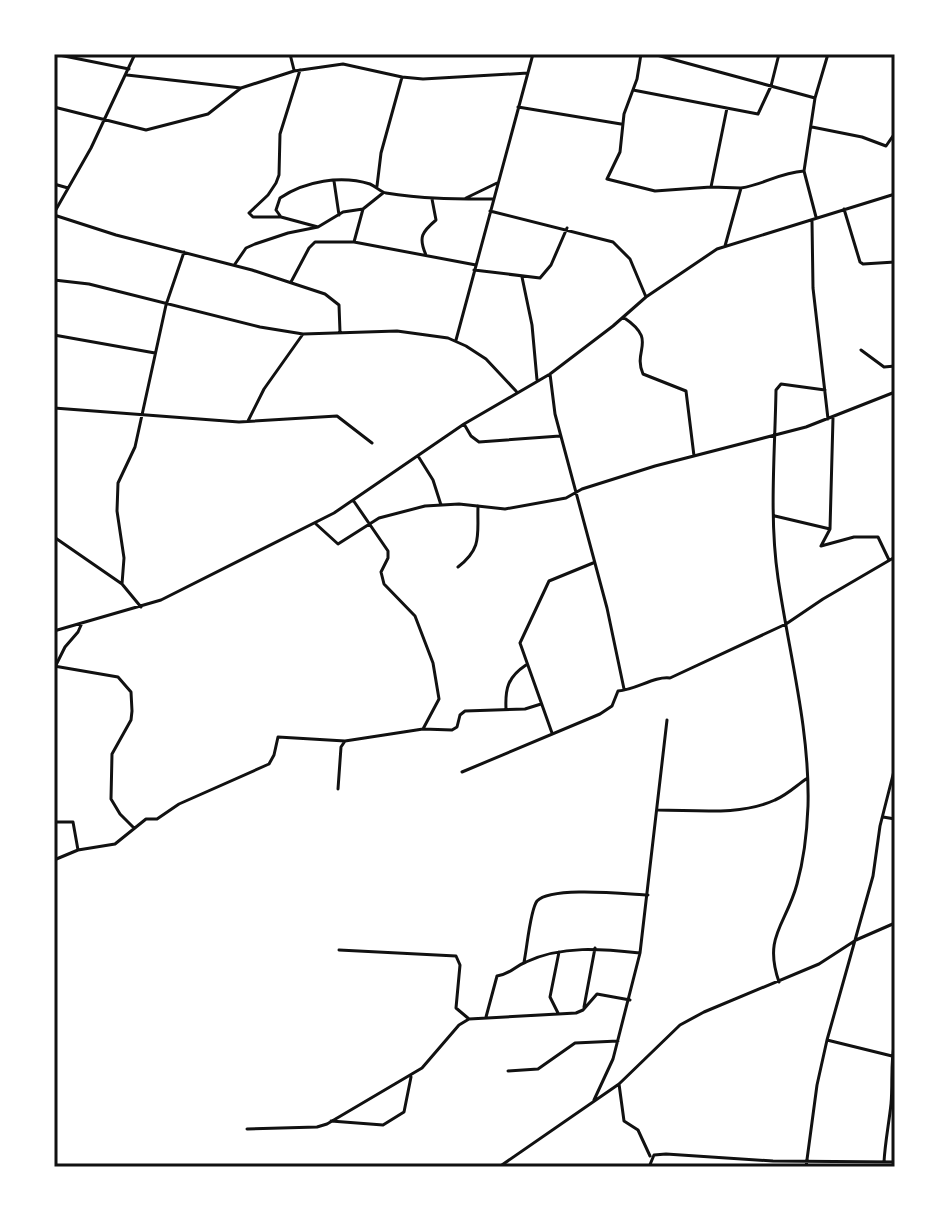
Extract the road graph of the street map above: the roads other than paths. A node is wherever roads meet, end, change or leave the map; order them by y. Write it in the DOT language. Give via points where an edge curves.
graph roads {
  1 [pos="54,54"];
  2 [pos="135,54"];
  3 [pos="290,54"];
  4 [pos="533,54"];
  5 [pos="641,54"];
  6 [pos="653,54"];
  7 [pos="779,54"];
  8 [pos="828,54"];
  9 [pos="129,69"];
  10 [pos="297,70"];
  11 [pos="528,73"];
  12 [pos="127,75"];
  13 [pos="402,77"];
  14 [pos="771,86"];
  15 [pos="241,88"];
  16 [pos="633,90"];
  17 [pos="815,98"];
  18 [pos="54,107"];
  19 [pos="518,107"];
  20 [pos="727,108"];
  21 [pos="106,119"];
  22 [pos="623,124"];
  23 [pos="811,127"];
  24 [pos="895,133"];
  25 [pos="804,171"];
  26 [pos="334,181"];
  27 [pos="497,183"];
  28 [pos="54,184"];
  29 [pos="376,187"];
  30 [pos="711,187"];
  31 [pos="68,188"];
  32 [pos="741,188"];
  33 [pos="383,193"];
  34 [pos="895,194"];
  35 [pos="466,198"];
  36 [pos="432,199"];
  37 [pos="493,199"];
  38 [pos="363,209"];
  39 [pos="844,209"];
  40 [pos="490,211"];
  41 [pos="54,214"];
  42 [pos="339,215"];
  43 [pos="281,217"];
  44 [pos="814,219"];
  45 [pos="318,227"];
  46 [pos="567,228"];
  47 [pos="354,242"];
  48 [pos="725,246"];
  49 [pos="184,252"];
  50 [pos="426,256"];
  51 [pos="895,262"];
  52 [pos="235,265"];
  53 [pos="475,268"];
  54 [pos="522,277"];
  55 [pos="54,280"];
  56 [pos="291,282"];
  57 [pos="646,297"];
  58 [pos="166,305"];
  59 [pos="623,317"];
  60 [pos="340,332"];
  61 [pos="303,334"];
  62 [pos="54,335"];
  63 [pos="456,341"];
  64 [pos="861,350"];
  65 [pos="155,353"];
  66 [pos="895,366"];
  67 [pos="550,374"];
  68 [pos="537,381"];
  69 [pos="825,390"];
  70 [pos="516,392"];
  71 [pos="895,392"];
  72 [pos="54,408"];
  73 [pos="140,416"];
  74 [pos="830,418"];
  75 [pos="248,421"];
  76 [pos="464,424"];
  77 [pos="560,436"];
  78 [pos="775,436"];
  79 [pos="372,443"];
  80 [pos="418,456"];
  81 [pos="694,456"];
  82 [pos="575,494"];
  83 [pos="353,500"];
  84 [pos="441,505"];
  85 [pos="478,506"];
  86 [pos="775,516"];
  87 [pos="315,523"];
  88 [pos="368,524"];
  89 [pos="830,529"];
  90 [pos="54,537"];
  91 [pos="895,557"];
  92 [pos="889,560"];
  93 [pos="593,563"];
  94 [pos="458,567"];
  95 [pos="122,584"];
  96 [pos="141,607"];
  97 [pos="82,623"];
  98 [pos="786,624"];
  99 [pos="54,631"];
  100 [pos="526,664"];
  101 [pos="54,666"];
  102 [pos="624,691"];
  103 [pos="541,704"];
  104 [pos="506,709"];
  105 [pos="667,720"];
  106 [pos="423,729"];
  107 [pos="552,733"];
  108 [pos="345,741"];
  109 [pos="895,767"];
  110 [pos="462,772"];
  111 [pos="806,779"];
  112 [pos="338,789"];
  113 [pos="656,810"];
  114 [pos="883,817"];
  115 [pos="895,819"];
  116 [pos="54,822"];
  117 [pos="134,828"];
  118 [pos="78,850"];
  119 [pos="54,860"];
  120 [pos="648,895"];
  121 [pos="895,923"];
  122 [pos="856,940"];
  123 [pos="595,948"];
  124 [pos="339,950"];
  125 [pos="559,952"];
  126 [pos="640,953"];
  127 [pos="524,962"];
  128 [pos="779,982"];
  129 [pos="630,1000"];
  130 [pos="583,1010"];
  131 [pos="559,1014"];
  132 [pos="485,1018"];
  133 [pos="469,1019"];
  134 [pos="827,1040"];
  135 [pos="895,1040"];
  136 [pos="618,1041"];
  137 [pos="892,1056"];
  138 [pos="893,1062"];
  139 [pos="508,1071"];
  140 [pos="411,1075"];
  141 [pos="619,1084"];
  142 [pos="600,1085"];
  143 [pos="612,1089"];
  144 [pos="594,1100"];
  145 [pos="893,1108"];
  146 [pos="331,1121"];
  147 [pos="247,1129"];
  148 [pos="807,1160"];
  149 [pos="650,1161"];
  150 [pos="884,1162"];
  151 [pos="895,1162"];
  152 [pos="499,1167"];
  153 [pos="649,1167"];
  154 [pos="806,1167"];
  1 -- 9 [label="street"];
  2 -- 9 [label="street"];
  3 -- 10 [label="street"];
  4 -- 11 [label="street"];
  5 -- 16 [label="street"];
  6 -- 14 [label="street"];
  7 -- 14 [label="street"];
  8 -- 17 [label="street"];
  9 -- 12 [label="street"];
  10 -- 13 [label="street" via="343,64"];
  10 -- 15 [label="street"];
  10 -- 43 [label="street" via="280,134 276,183 249,213"];
  11 -- 13 [label="street"];
  11 -- 19 [label="street"];
  12 -- 15 [label="street"];
  12 -- 21 [label="street"];
  13 -- 29 [label="street"];
  14 -- 17 [label="street"];
  14 -- 20 [label="street" via="760,113"];
  15 -- 21 [label="street" via="208,114 146,130"];
  16 -- 20 [label="street"];
  16 -- 22 [label="street"];
  17 -- 23 [label="street"];
  18 -- 21 [label="street"];
  19 -- 22 [label="street"];
  19 -- 27 [label="street"];
  20 -- 30 [label="street"];
  21 -- 31 [label="street"];
  22 -- 30 [label="street" via="620,152 607,179 655,191"];
  23 -- 24 [label="street" via="886,146"];
  23 -- 25 [label="street"];
  25 -- 32 [label="street"];
  25 -- 44 [label="street"];
  26 -- 29 [label="street"];
  26 -- 42 [label="street"];
  26 -- 43 [label="street" via="287,193 276,210"];
  27 -- 35 [label="street"];
  27 -- 37 [label="street"];
  28 -- 31 [label="street"];
  29 -- 33 [label="street"];
  30 -- 32 [label="street"];
  31 -- 41 [label="street"];
  32 -- 48 [label="street"];
  33 -- 36 [label="street"];
  33 -- 38 [label="street"];
  34 -- 39 [label="street"];
  35 -- 36 [label="street"];
  35 -- 37 [label="street"];
  36 -- 50 [label="street" via="436,220 420,241"];
  37 -- 40 [label="street"];
  38 -- 42 [label="street"];
  38 -- 47 [label="street"];
  39 -- 44 [label="street"];
  39 -- 51 [label="street" via="860,262"];
  40 -- 46 [label="street"];
  40 -- 53 [label="street"];
  41 -- 49 [label="street"];
  42 -- 45 [label="street"];
  43 -- 45 [label="street"];
  44 -- 48 [label="street"];
  44 -- 69 [label="street" via="813,288"];
  45 -- 52 [label="street" via="246,248"];
  46 -- 54 [label="street" via="544,275"];
  46 -- 57 [label="street" via="623,249"];
  47 -- 50 [label="street"];
  47 -- 56 [label="street" via="315,242"];
  48 -- 57 [label="street"];
  49 -- 52 [label="street"];
  49 -- 58 [label="street"];
  50 -- 53 [label="street"];
  52 -- 56 [label="street"];
  53 -- 54 [label="street"];
  53 -- 63 [label="street"];
  54 -- 68 [label="street"];
  55 -- 58 [label="street"];
  56 -- 60 [label="street" via="339,305"];
  57 -- 59 [label="street"];
  58 -- 61 [label="street"];
  58 -- 65 [label="street"];
  59 -- 67 [label="street"];
  59 -- 81 [label="street" via="643,338 643,374 686,391"];
  60 -- 61 [label="street"];
  60 -- 63 [label="street" via="397,331"];
  61 -- 75 [label="street"];
  62 -- 65 [label="street"];
  63 -- 70 [label="street" via="486,359"];
  64 -- 66 [label="street" via="884,367"];
  65 -- 73 [label="street"];
  67 -- 68 [label="street"];
  67 -- 77 [label="street"];
  68 -- 70 [label="street"];
  69 -- 74 [label="street"];
  69 -- 78 [label="street" via="777,386"];
  70 -- 76 [label="street"];
  71 -- 74 [label="street"];
  72 -- 73 [label="street"];
  73 -- 75 [label="street"];
  73 -- 95 [label="street" via="135,447 118,483"];
  74 -- 78 [label="street"];
  74 -- 89 [label="street"];
  75 -- 79 [label="street" via="337,416"];
  76 -- 77 [label="street" via="479,442"];
  76 -- 80 [label="street"];
  77 -- 82 [label="street"];
  78 -- 81 [label="street"];
  78 -- 86 [label="street"];
  80 -- 83 [label="street"];
  80 -- 84 [label="street"];
  81 -- 82 [label="street"];
  82 -- 85 [label="street" via="513,508"];
  82 -- 93 [label="street"];
  83 -- 87 [label="street"];
  83 -- 88 [label="street"];
  84 -- 85 [label="street"];
  84 -- 88 [label="street"];
  85 -- 94 [label="street" via="477,548"];
  86 -- 89 [label="street"];
  86 -- 98 [label="street"];
  87 -- 88 [label="street" via="336,544"];
  87 -- 96 [label="street"];
  88 -- 106 [label="street" via="388,551 381,572 384,584 415,616 433,663 439,699"];
  89 -- 92 [label="street" via="821,546 878,537"];
  90 -- 95 [label="street"];
  91 -- 92 [label="street"];
  92 -- 98 [label="street"];
  93 -- 100 [label="street" via="546,586 520,643"];
  93 -- 102 [label="street"];
  95 -- 96 [label="street"];
  96 -- 97 [label="street"];
  97 -- 99 [label="street"];
  97 -- 101 [label="street"];
  98 -- 102 [label="street" via="670,678"];
  98 -- 111 [label="street"];
  100 -- 103 [label="street"];
  100 -- 104 [label="street" via="506,687"];
  101 -- 117 [label="street" via="118,677 131,692 131,720 112,754 111,799"];
  102 -- 107 [label="street" via="616,693 611,708"];
  103 -- 104 [label="street"];
  103 -- 107 [label="street"];
  104 -- 106 [label="street" via="465,711 455,729"];
  105 -- 113 [label="street"];
  106 -- 108 [label="street"];
  107 -- 110 [label="street"];
  108 -- 112 [label="street"];
  108 -- 117 [label="street" via="278,737 269,764"];
  109 -- 114 [label="street"];
  111 -- 113 [label="street" via="759,806"];
  111 -- 128 [label="street" via="803,858 771,954"];
  113 -- 120 [label="street"];
  114 -- 115 [label="street"];
  114 -- 122 [label="street"];
  116 -- 118 [label="street" via="73,822"];
  117 -- 118 [label="street" via="115,844"];
  118 -- 119 [label="street"];
  120 -- 126 [label="street"];
  120 -- 127 [label="street" via="544,897 534,907"];
  121 -- 122 [label="street"];
  122 -- 128 [label="street"];
  122 -- 134 [label="street"];
  123 -- 125 [label="street"];
  123 -- 126 [label="street"];
  123 -- 130 [label="street"];
  124 -- 133 [label="street" via="456,956 456,1008"];
  125 -- 127 [label="street"];
  125 -- 131 [label="street" via="550,997"];
  126 -- 129 [label="street"];
  127 -- 132 [label="street" via="497,976"];
  128 -- 141 [label="street" via="680,1025"];
  129 -- 130 [label="street" via="597,994"];
  129 -- 136 [label="street"];
  130 -- 131 [label="street"];
  131 -- 132 [label="street"];
  132 -- 133 [label="street"];
  133 -- 140 [label="street"];
  134 -- 137 [label="street"];
  134 -- 148 [label="street"];
  135 -- 137 [label="street"];
  136 -- 139 [label="street" via="575,1043 538,1069"];
  136 -- 142 [label="street"];
  137 -- 138 [label="street"];
  138 -- 145 [label="street"];
  140 -- 146 [label="street"];
  140 -- 146 [label="street" via="404,1112 386,1124"];
  141 -- 143 [label="street"];
  141 -- 149 [label="street" via="624,1121 638,1130"];
  142 -- 143 [label="street"];
  142 -- 144 [label="street"];
  143 -- 144 [label="street"];
  144 -- 152 [label="street"];
  145 -- 150 [label="street"];
  146 -- 147 [label="street" via="317,1127"];
  148 -- 149 [label="street" via="692,1154 654,1155"];
  148 -- 150 [label="street"];
  148 -- 154 [label="street"];
  149 -- 153 [label="street"];
  150 -- 151 [label="street"];
}
